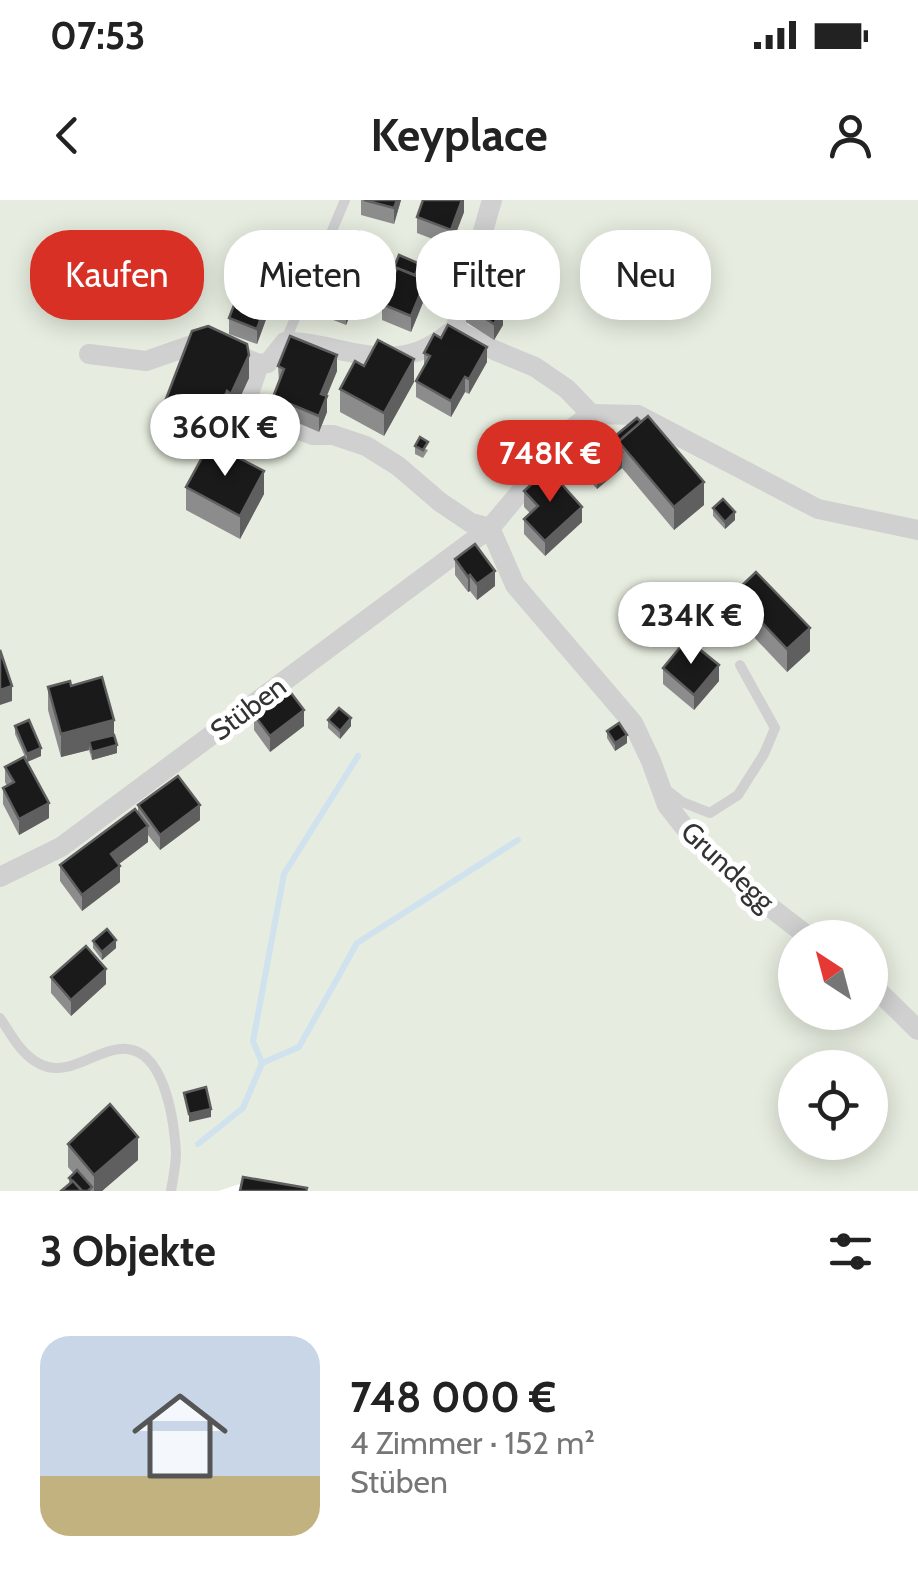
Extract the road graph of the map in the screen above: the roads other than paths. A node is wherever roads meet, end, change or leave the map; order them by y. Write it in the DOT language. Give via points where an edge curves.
graph roads {
  1 [pos="346,200"];
  2 [pos="492,200"];
  3 [pos="455,329"];
  4 [pos="284,342"];
  5 [pos="90,354"];
  6 [pos="260,364"];
  7 [pos="591,414"];
  8 [pos="490,528"];
  9 [pos="918,530"];
  10 [pos="740,666"];
  11 [pos="659,783"];
  12 [pos="0,877"];
  13 [pos="787,920"];
  14 [pos="888,1001"];
  15 [pos="0,1018"];
  16 [pos="918,1030"];
  17 [pos="172,1191"];
  1 -- 4 [label="lane"];
  2 -- 3 [label="street"];
  3 -- 4 [label="street" via="428,347 390,358"];
  3 -- 7 [label="street" via="535,366"];
  4 -- 6 [label="street"];
  5 -- 6 [label="street" via="146,361 192,344"];
  6 -- 8 [label="street" via="246,403 251,412 312,436 366,446 471,523"];
  7 -- 8 [label="street, Stüben" via="560,438"];
  7 -- 9 [label="street" via="638,415 818,509"];
  8 -- 11 [label="street" via="515,585 633,723"];
  8 -- 12 [label="street, Stüben" via="61,848"];
  10 -- 11 [label="lane" via="775,728 738,795 710,813"];
  11 -- 13 [label="street, Grundegg" via="666,805 693,838"];
  14 -- 16 [label="street"];
  15 -- 17 [label="lane" via="42,1066 66,1067 119,1048 152,1061 170,1112"];
}
